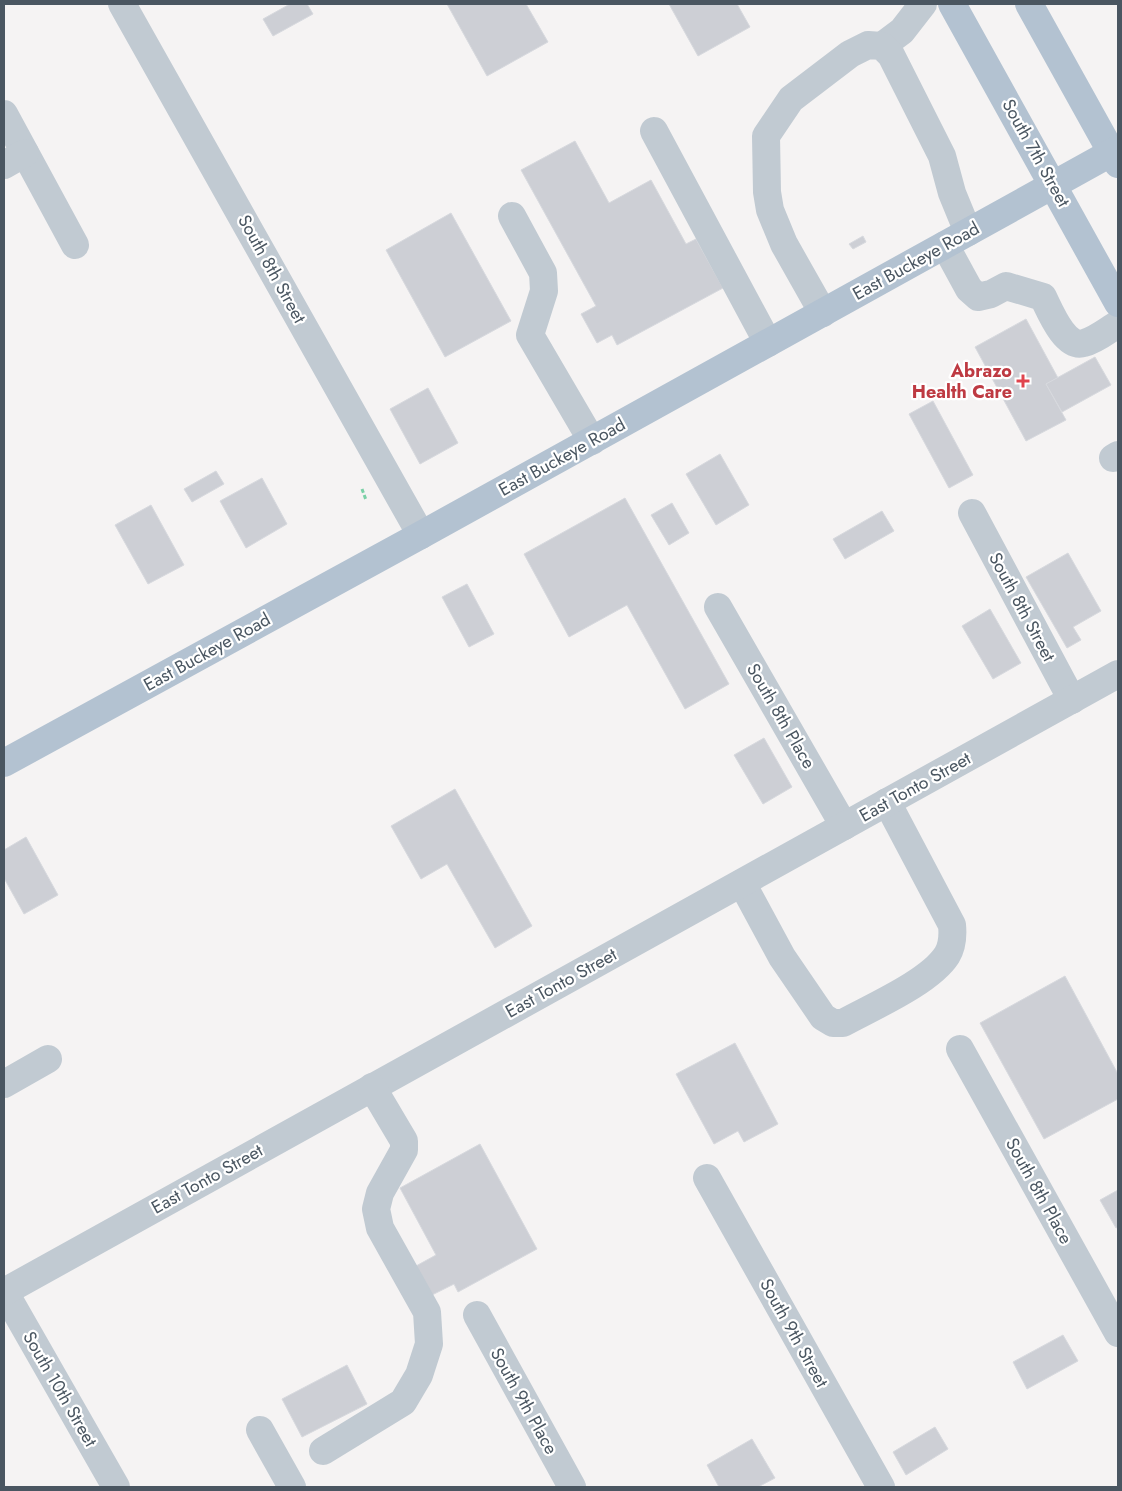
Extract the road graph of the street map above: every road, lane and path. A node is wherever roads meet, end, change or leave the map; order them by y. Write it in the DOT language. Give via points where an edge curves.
graph roads {
  1 [pos="122,4"];
  2 [pos="924,4"];
  3 [pos="952,4"];
  4 [pos="1029,4"];
  5 [pos="882,46"];
  6 [pos="4,114"];
  7 [pos="654,131"];
  8 [pos="1116,155"];
  9 [pos="14,159"];
  10 [pos="1054,185"];
  11 [pos="512,216"];
  12 [pos="957,239"];
  13 [pos="75,245"];
  14 [pos="1118,303"];
  15 [pos="823,313"];
  16 [pos="1118,324"];
  17 [pos="768,343"];
  18 [pos="592,441"];
  19 [pos="972,513"];
  20 [pos="421,535"];
  21 [pos="718,607"];
  22 [pos="1118,674"];
  23 [pos="1072,700"];
  24 [pos="4,763"];
  25 [pos="887,802"];
  26 [pos="844,826"];
  27 [pos="742,883"];
  28 [pos="960,1049"];
  29 [pos="48,1059"];
  30 [pos="4,1084"];
  31 [pos="372,1087"];
  32 [pos="707,1178"];
  33 [pos="4,1292"];
  34 [pos="477,1315"];
  35 [pos="1118,1332"];
  36 [pos="260,1430"];
  37 [pos="323,1451"];
  38 [pos="116,1487"];
  39 [pos="292,1487"];
  40 [pos="572,1487"];
  41 [pos="881,1487"];
  1 -- 20 [label="street, South 8th Street"];
  2 -- 5 [label="street" via="902,31"];
  3 -- 10 [label="main road, South 7th Street"];
  4 -- 8 [label="main road"];
  5 -- 12 [label="street" via="891,55 942,156 952,192"];
  5 -- 15 [label="street" via="868,45 850,54 791,98 766,136 770,210 784,244"];
  6 -- 9 [label="street"];
  7 -- 17 [label="street"];
  8 -- 10 [label="main road, East Buckeye Road"];
  9 -- 13 [label="street"];
  10 -- 12 [label="main road, East Buckeye Road"];
  10 -- 14 [label="main road, South 7th Street"];
  11 -- 18 [label="street" via="543,273 544,291 530,335"];
  12 -- 15 [label="main road, East Buckeye Road"];
  12 -- 16 [label="street" via="969,289 978,297 1006,286 1043,297 1065,337 1072,342 1083,344"];
  15 -- 17 [label="main road, East Buckeye Road"];
  17 -- 18 [label="main road, East Buckeye Road"];
  18 -- 20 [label="main road, East Buckeye Road"];
  19 -- 23 [label="street, South 8th Street"];
  20 -- 24 [label="main road, East Buckeye Road"];
  21 -- 26 [label="street, South 8th Place"];
  22 -- 23 [label="street, East Tonto Street"];
  23 -- 25 [label="street, East Tonto Street"];
  25 -- 26 [label="street, East Tonto Street"];
  25 -- 27 [label="street" via="952,925 953,940 947,955 925,977 843,1023 822,1017 782,957"];
  26 -- 27 [label="street, East Tonto Street"];
  27 -- 31 [label="street, East Tonto Street"];
  28 -- 35 [label="street, South 8th Place"];
  29 -- 30 [label="street"];
  31 -- 33 [label="street, East Tonto Street"];
  31 -- 37 [label="street" via="404,1141 404,1150 380,1193 376,1209 380,1228 427,1312 429,1344 419,1375 403,1402"];
  32 -- 41 [label="street, South 9th Street"];
  33 -- 38 [label="street, South 10th Street"];
  34 -- 40 [label="street, South 9th Place"];
  36 -- 39 [label="street"];
}
